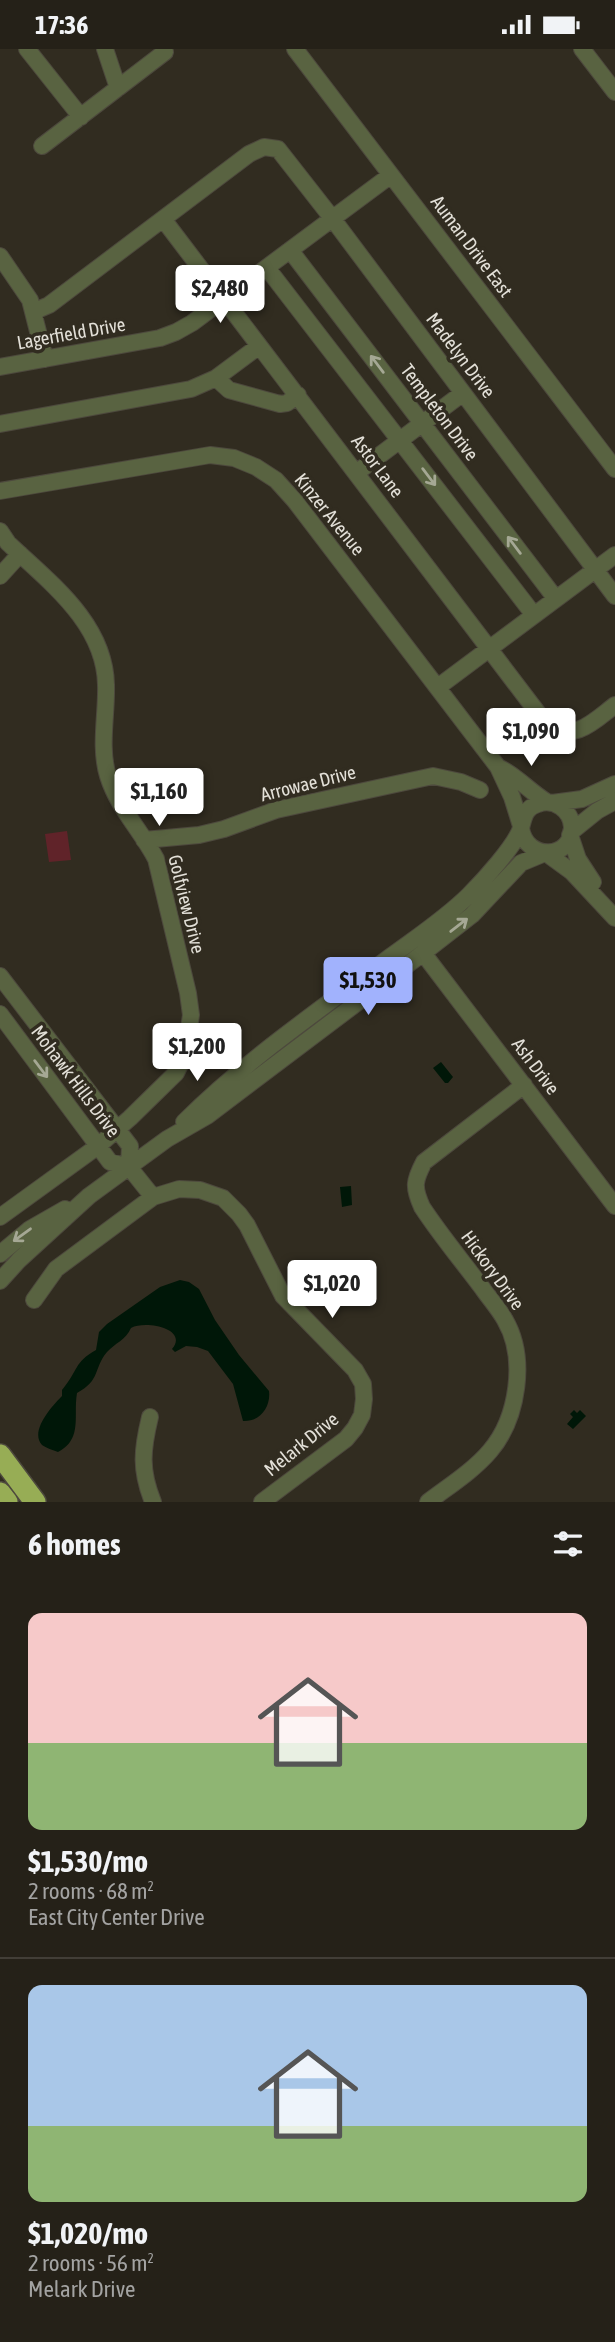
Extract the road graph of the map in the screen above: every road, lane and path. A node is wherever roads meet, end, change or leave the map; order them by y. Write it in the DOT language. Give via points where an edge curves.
graph roads {
  1 [pos="27,49"];
  2 [pos="104,49"];
  3 [pos="295,49"];
  4 [pos="582,49"];
  5 [pos="165,53"];
  6 [pos="118,88"];
  7 [pos="615,92"];
  8 [pos="81,117"];
  9 [pos="42,146"];
  10 [pos="391,175"];
  11 [pos="332,218"];
  12 [pos="163,219"];
  13 [pos="290,250"];
  14 [pos="0,256"];
  15 [pos="267,268"];
  16 [pos="223,299"];
  17 [pos="35,311"];
  18 [pos="259,346"];
  19 [pos="45,359"];
  20 [pos="0,367"];
  21 [pos="216,379"];
  22 [pos="463,393"];
  23 [pos="298,395"];
  24 [pos="422,423"];
  25 [pos="0,424"];
  26 [pos="401,440"];
  27 [pos="615,469"];
  28 [pos="356,473"];
  29 [pos="0,491"];
  30 [pos="0,531"];
  31 [pos="20,555"];
  32 [pos="615,555"];
  33 [pos="596,569"];
  34 [pos="0,576"];
  35 [pos="615,596"];
  36 [pos="556,599"];
  37 [pos="534,615"];
  38 [pos="489,649"];
  39 [pos="438,687"];
  40 [pos="615,705"];
  41 [pos="498,767"];
  42 [pos="615,784"];
  43 [pos="480,790"];
  44 [pos="615,800"];
  45 [pos="550,803"];
  46 [pos="521,827"];
  47 [pos="571,833"];
  48 [pos="144,839"];
  49 [pos="545,853"];
  50 [pos="611,913"];
  51 [pos="423,953"];
  52 [pos="0,976"];
  53 [pos="20,1000"];
  54 [pos="1,1015"];
  55 [pos="524,1085"];
  56 [pos="107,1138"];
  57 [pos="167,1139"];
  58 [pos="129,1167"];
  59 [pos="89,1196"];
  60 [pos="153,1198"];
  61 [pos="615,1206"];
  62 [pos="0,1217"];
  63 [pos="0,1254"];
  64 [pos="0,1281"];
  65 [pos="34,1300"];
  66 [pos="150,1417"];
  67 [pos="0,1455"];
  68 [pos="0,1493"];
  69 [pos="7,1502"];
  70 [pos="36,1502"];
  71 [pos="153,1502"];
  72 [pos="262,1502"];
  73 [pos="428,1502"];
  1 -- 8 [label="street"];
  2 -- 6 [label="street"];
  3 -- 10 [label="street, Auman Drive East"];
  4 -- 7 [label="street"];
  5 -- 6 [label="street"];
  6 -- 8 [label="street"];
  8 -- 9 [label="street"];
  10 -- 11 [label="street, Lagerfield Drive"];
  10 -- 27 [label="street, Auman Drive East"];
  11 -- 12 [label="street, Madelyn Drive" via="283,153 270,147 249,154"];
  11 -- 13 [label="street, Lagerfield Drive"];
  11 -- 22 [label="street, Madelyn Drive"];
  12 -- 16 [label="street, Astor Lane"];
  12 -- 17 [label="street"];
  13 -- 15 [label="street, Lagerfield Drive"];
  24 -- 13 [label="street, Templeton Drive, one-way"];
  14 -- 17 [label="street"];
  15 -- 16 [label="street, Lagerfield Drive"];
  15 -- 26 [label="street"];
  16 -- 18 [label="street, Astor Lane"];
  16 -- 19 [label="street, Lagerfield Drive" via="168,335"];
  17 -- 19 [label="street"];
  18 -- 21 [label="street"];
  18 -- 23 [label="street, Astor Lane"];
  19 -- 20 [label="street, Lagerfield Drive"];
  21 -- 23 [label="street" via="229,390 280,404"];
  21 -- 25 [label="street" via="170,394"];
  22 -- 24 [label="street"];
  22 -- 33 [label="street, Madelyn Drive"];
  23 -- 28 [label="street, Astor Lane"];
  24 -- 26 [label="street"];
  36 -- 24 [label="street, Templeton Drive, one-way"];
  26 -- 28 [label="street"];
  26 -- 37 [label="street, one-way"];
  28 -- 38 [label="street, Astor Lane"];
  29 -- 39 [label="street, Kinzer Avenue" via="198,456 234,458 256,467 296,501"];
  30 -- 31 [label="street, Golfview Drive"];
  31 -- 34 [label="street"];
  31 -- 48 [label="street, Golfview Drive" via="78,611 103,659 107,773 116,797"];
  32 -- 33 [label="street"];
  33 -- 35 [label="street, Madelyn Drive"];
  33 -- 36 [label="street"];
  36 -- 37 [label="street"];
  37 -- 38 [label="street"];
  38 -- 39 [label="street"];
  38 -- 40 [label="street, Astor Lane" via="547,725 563,732 581,730"];
  39 -- 41 [label="street, Kinzer Avenue"];
  41 -- 45 [label="street, Kinzer Avenue"];
  41 -- 46 [label="street, Kinzer Avenue"];
  42 -- 45 [label="street" via="582,799"];
  43 -- 48 [label="street, Arrowae Drive" via="433,776 276,810 199,835"];
  44 -- 47 [label="street"];
  45 -- 46 [label="street" via="529,809"];
  45 -- 47 [label="street" via="568,813"];
  46 -- 49 [label="street" via="528,845"];
  46 -- 57 [label="street" via="495,866 463,901 237,1073"];
  47 -- 49 [label="street" via="561,848"];
  47 -- 50 [label="street" via="578,859"];
  48 -- 56 [label="street, Golfview Drive" via="161,875 188,993 190,1034 176,1073"];
  49 -- 50 [label="street" via="572,872"];
  51 -- 49 [label="street, one-way" via="472,915 516,867"];
  51 -- 55 [label="street, Ash Drive"];
  51 -- 57 [label="street" via="207,1116"];
  52 -- 53 [label="street, Mohawk Hills Drive"];
  53 -- 54 [label="street, Mohawk Hills Drive"];
  53 -- 56 [label="street, Mohawk Hills Drive"];
  54 -- 56 [label="street, Mohawk Hills Drive, one-way"];
  55 -- 61 [label="street, Ash Drive"];
  55 -- 73 [label="street, Hickory Drive" via="424,1162 417,1175 415,1191 422,1207 505,1320 518,1370 511,1414 491,1451"];
  56 -- 58 [label="street, Mohawk Hills Drive" via="110,1162"];
  56 -- 58 [label="street, Mohawk Hills Drive" via="130,1146"];
  56 -- 62 [label="street, Golfview Drive"];
  57 -- 58 [label="street"];
  58 -- 59 [label="street"];
  58 -- 60 [label="street"];
  59 -- 63 [label="street, one-way" via="30,1229"];
  59 -- 64 [label="street"];
  60 -- 65 [label="street" via="56,1269"];
  60 -- 72 [label="street, Melark Drive" via="179,1189 223,1198 247,1225 284,1296 350,1364 363,1384 362,1415 346,1439"];
  66 -- 71 [label="street" via="142,1447"];
  67 -- 70 [label="highway"];
  68 -- 69 [label="highway"];
}
